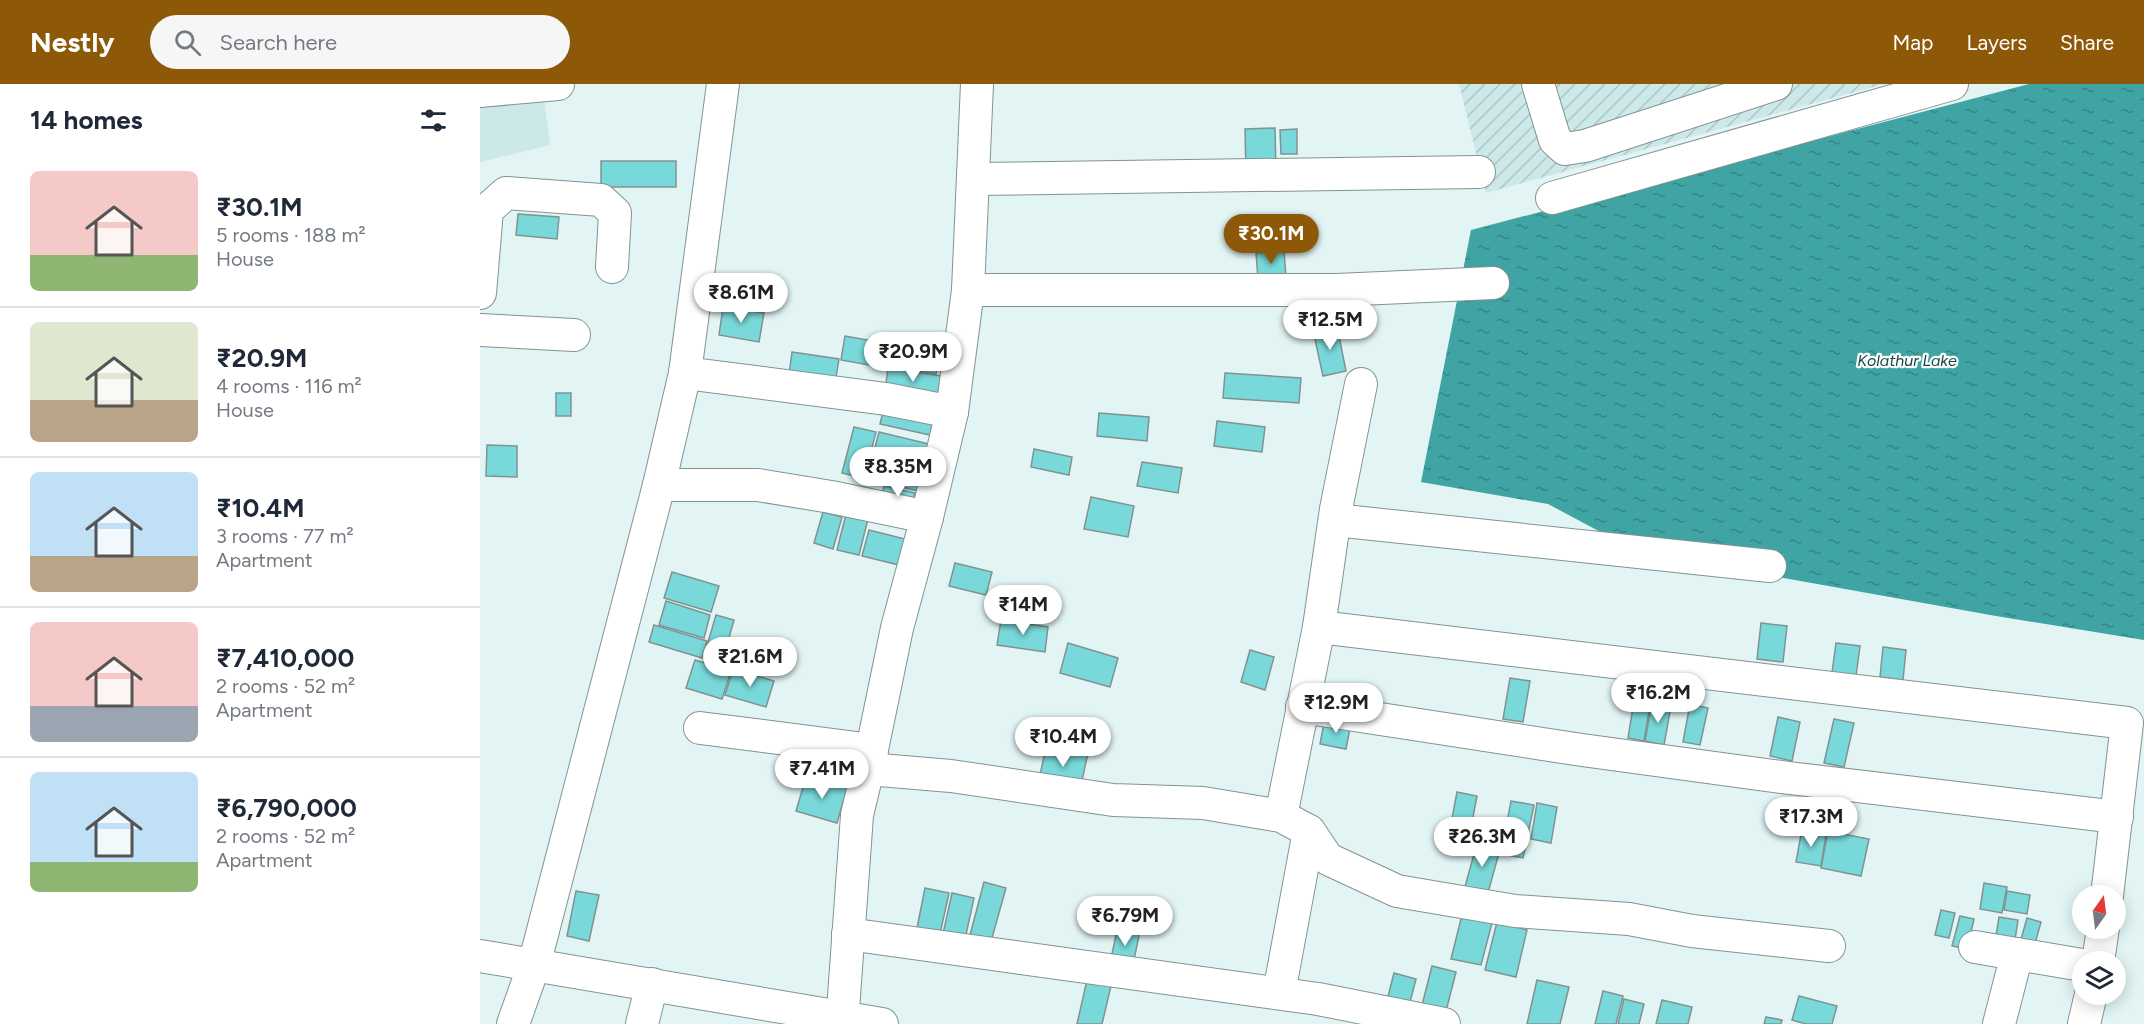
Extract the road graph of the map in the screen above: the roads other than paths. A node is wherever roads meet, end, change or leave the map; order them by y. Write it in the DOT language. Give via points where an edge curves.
graph roads {
  1 [pos="558,84"];
  2 [pos="723,84"];
  3 [pos="978,84"];
  4 [pos="1538,84"];
  5 [pos="1776,84"];
  6 [pos="1952,84"];
  7 [pos="480,91"];
  8 [pos="1705,95"];
  9 [pos="1479,172"];
  10 [pos="974,178"];
  11 [pos="1552,198"];
  12 [pos="612,267"];
  13 [pos="1493,283"];
  14 [pos="968,290"];
  15 [pos="480,293"];
  16 [pos="480,330"];
  17 [pos="574,335"];
  18 [pos="685,373"];
  19 [pos="1361,384"];
  20 [pos="952,412"];
  21 [pos="659,485"];
  22 [pos="927,517"];
  23 [pos="1335,520"];
  24 [pos="1770,566"];
  25 [pos="1319,627"];
  26 [pos="1302,707"];
  27 [pos="700,728"];
  28 [pos="870,760"];
  29 [pos="1281,816"];
  30 [pos="2117,818"];
  31 [pos="1309,831"];
  32 [pos="2108,885"];
  33 [pos="848,934"];
  34 [pos="1829,946"];
  35 [pos="1975,947"];
  36 [pos="2017,954"];
  37 [pos="480,956"];
  38 [pos="2072,963"];
  39 [pos="534,965"];
  40 [pos="652,984"];
  41 [pos="1279,993"];
  42 [pos="2088,1005"];
  43 [pos="1317,1012"];
  44 [pos="842,1020"];
  45 [pos="513,1024"];
  46 [pos="642,1024"];
  47 [pos="882,1024"];
  48 [pos="1340,1024"];
  49 [pos="1444,1024"];
  50 [pos="1999,1024"];
  51 [pos="2084,1024"];
  1 -- 7 [label="street"];
  2 -- 18 [label="street"];
  3 -- 10 [label="street"];
  4 -- 8 [label="street" via="1555,140 1565,149 1585,146"];
  5 -- 8 [label="street"];
  6 -- 11 [label="street"];
  9 -- 10 [label="street"];
  10 -- 14 [label="street"];
  12 -- 15 [label="street" via="615,213 601,200 506,193 487,210"];
  13 -- 14 [label="street" via="1337,290"];
  14 -- 20 [label="street"];
  16 -- 17 [label="street"];
  18 -- 20 [label="street" via="886,399"];
  18 -- 21 [label="street"];
  19 -- 23 [label="street"];
  20 -- 22 [label="street"];
  21 -- 22 [label="street" via="758,485"];
  21 -- 39 [label="street"];
  22 -- 28 [label="street" via="897,628"];
  23 -- 24 [label="street"];
  23 -- 25 [label="street"];
  25 -- 26 [label="street"];
  25 -- 30 [label="street" via="2127,723"];
  26 -- 29 [label="street"];
  26 -- 30 [label="street" via="1628,756"];
  27 -- 28 [label="street"];
  28 -- 29 [label="street" via="1113,800 1203,803"];
  28 -- 33 [label="street" via="857,815"];
  29 -- 31 [label="street"];
  30 -- 32 [label="street"];
  31 -- 34 [label="street" via="1328,859 1397,891 1515,911 1629,919 1692,931"];
  31 -- 41 [label="street"];
  33 -- 41 [label="street"];
  33 -- 44 [label="street"];
  35 -- 36 [label="street"];
  36 -- 38 [label="street"];
  36 -- 50 [label="street"];
  37 -- 39 [label="street"];
  39 -- 40 [label="street"];
  39 -- 45 [label="street"];
  40 -- 44 [label="street"];
  40 -- 46 [label="street"];
  41 -- 43 [label="street"];
  42 -- 51 [label="street"];
  43 -- 48 [label="street"];
  43 -- 49 [label="street"];
  44 -- 47 [label="street"];
}
